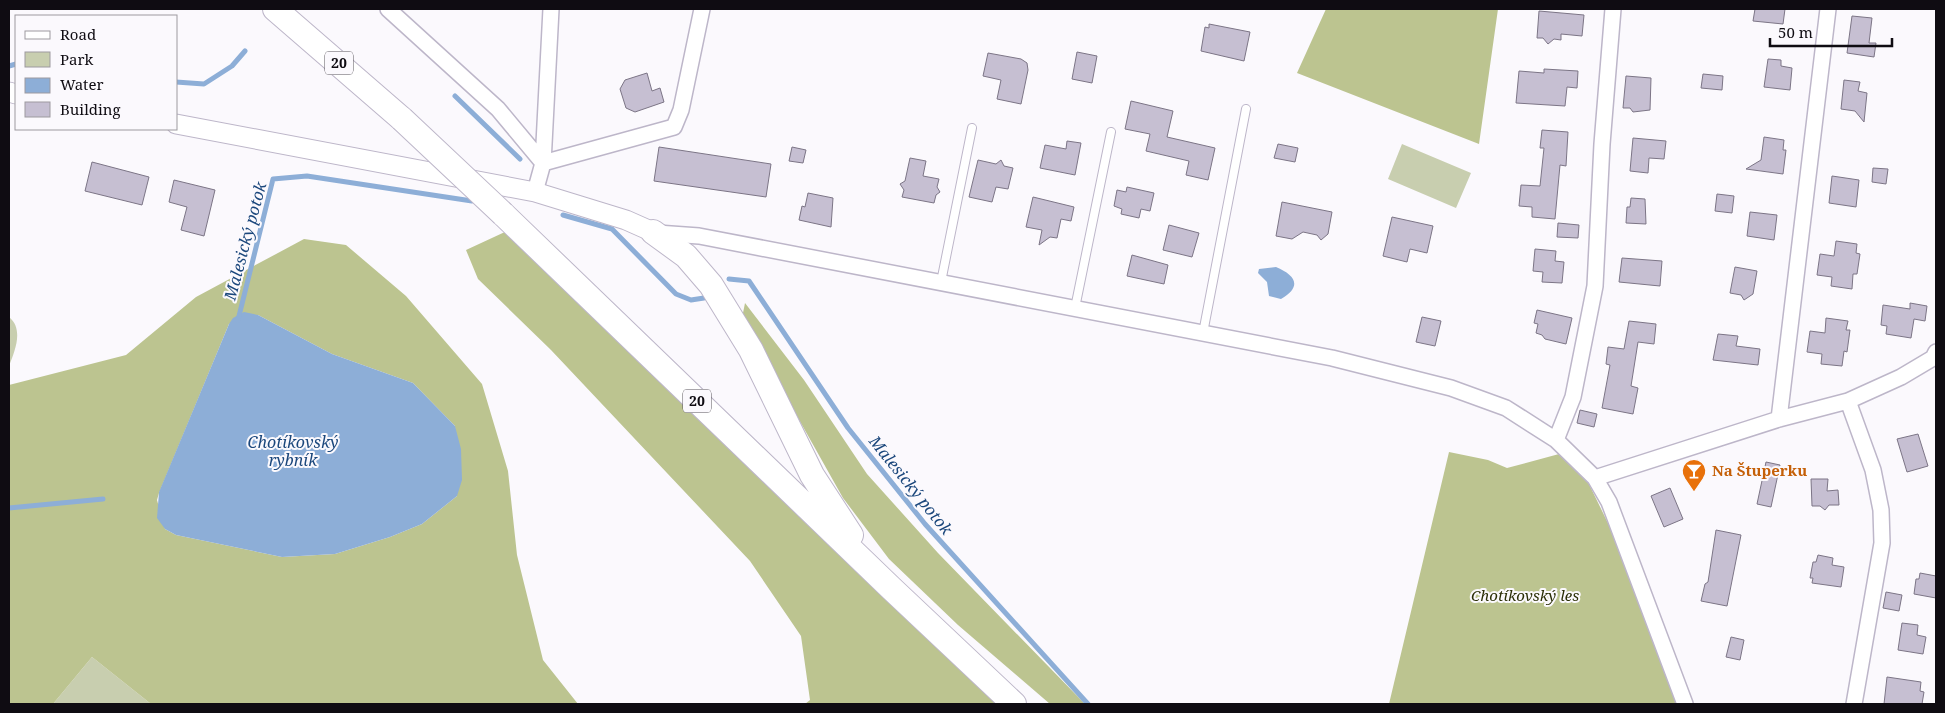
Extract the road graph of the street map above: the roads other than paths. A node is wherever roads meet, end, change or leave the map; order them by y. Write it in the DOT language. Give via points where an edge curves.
graph roads {
  1 [pos="275,9"];
  2 [pos="388,9"];
  3 [pos="551,9"];
  4 [pos="702,9"];
  5 [pos="1613,9"];
  6 [pos="1828,9"];
  7 [pos="1246,109"];
  8 [pos="178,124"];
  9 [pos="972,128"];
  10 [pos="1111,132"];
  11 [pos="543,163"];
  12 [pos="535,192"];
  13 [pos="653,232"];
  14 [pos="941,282"];
  15 [pos="1075,308"];
  16 [pos="1203,333"];
  17 [pos="1936,352"];
  18 [pos="1848,401"];
  19 [pos="1779,419"];
  20 [pos="1556,440"];
  21 [pos="1595,478"];
  22 [pos="891,588"];
  23 [pos="1014,704"];
  24 [pos="1685,704"];
  25 [pos="1854,704"];
  1 -- 22 [label="main road, 20, bridge" via="402,119"];
  2 -- 11 [label="street" via="498,109"];
  3 -- 11 [label="street"];
  4 -- 11 [label="street" via="681,110 674,127"];
  5 -- 20 [label="street" via="1595,286 1573,397"];
  6 -- 19 [label="street"];
  7 -- 16 [label="lane"];
  8 -- 12 [label="street"];
  9 -- 14 [label="lane"];
  10 -- 15 [label="lane"];
  11 -- 12 [label="street"];
  12 -- 13 [label="street" via="626,220"];
  13 -- 14 [label="street" via="699,236"];
  13 -- 22 [label="main road" via="686,256 712,285 751,350 812,475 836,514"];
  14 -- 15 [label="street"];
  15 -- 16 [label="street"];
  16 -- 20 [label="street" via="1332,358 1451,388 1506,408"];
  17 -- 18 [label="street" via="1933,358 1901,377"];
  18 -- 19 [label="street"];
  18 -- 25 [label="street" via="1873,470 1881,510 1882,543"];
  19 -- 21 [label="street"];
  20 -- 21 [label="street"];
  21 -- 24 [label="street" via="1609,502"];
  22 -- 23 [label="main road, 20"];
}
